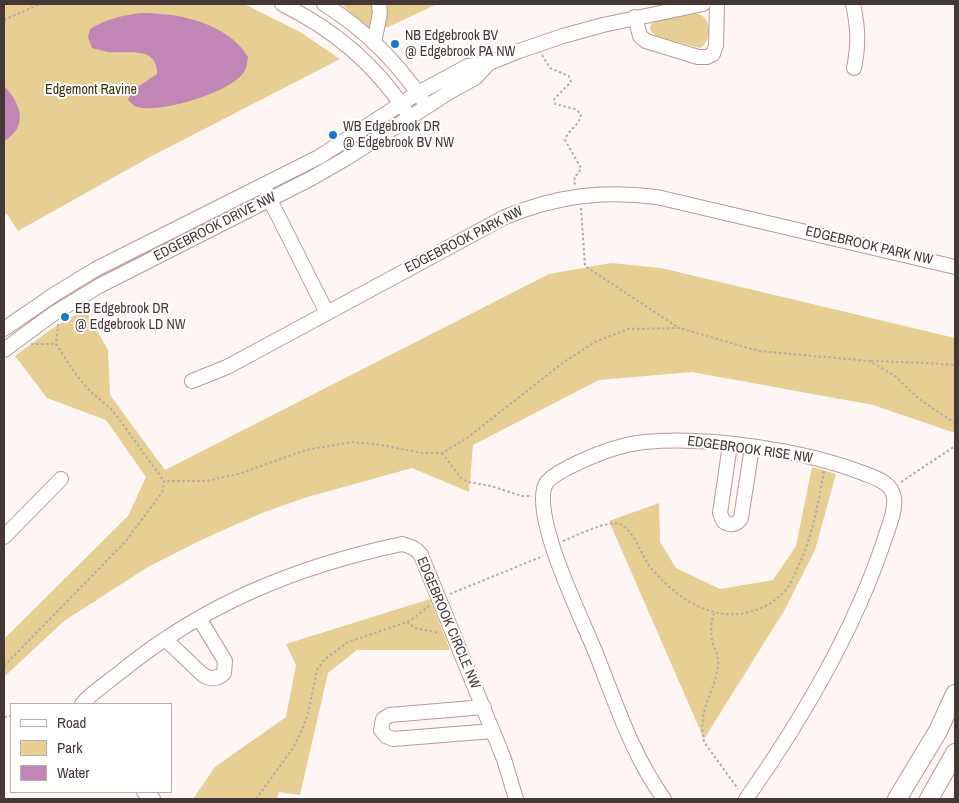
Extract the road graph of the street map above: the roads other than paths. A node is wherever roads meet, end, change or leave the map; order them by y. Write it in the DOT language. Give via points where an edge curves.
graph roads {
  1 [pos="282,4"];
  2 [pos="324,4"];
  3 [pos="379,4"];
  4 [pos="703,4"];
  5 [pos="717,4"];
  6 [pos="853,4"];
  7 [pos="635,17"];
  8 [pos="374,43"];
  9 [pos="489,63"];
  10 [pos="854,68"];
  11 [pos="409,98"];
  12 [pos="426,106"];
  13 [pos="410,117"];
  14 [pos="263,185"];
  15 [pos="270,199"];
  16 [pos="955,267"];
  17 [pos="327,313"];
  18 [pos="4,328"];
  19 [pos="15,341"];
  20 [pos="4,350"];
  21 [pos="192,382"];
  22 [pos="730,445"];
  23 [pos="752,447"];
  24 [pos="61,479"];
  25 [pos="4,537"];
  26 [pos="199,618"];
  27 [pos="165,639"];
  28 [pos="955,694"];
  29 [pos="83,703"];
  30 [pos="484,707"];
  31 [pos="493,731"];
  32 [pos="955,753"];
  33 [pos="746,798"];
  34 [pos="516,799"];
  35 [pos="664,799"];
  36 [pos="897,799"];
  37 [pos="929,799"];
  1 -- 11 [label="street" via="305,15 344,42"];
  2 -- 8 [label="street"];
  3 -- 8 [label="street"];
  4 -- 7 [label="street"];
  5 -- 7 [label="street" via="716,45 713,54 707,57 646,41 640,36"];
  6 -- 10 [label="street" via="858,29"];
  7 -- 9 [label="street" via="563,36"];
  8 -- 11 [label="street" via="395,64"];
  9 -- 11 [label="street" via="468,66"];
  9 -- 12 [label="street" via="475,78"];
  11 -- 12 [label="street"];
  11 -- 13 [label="street"];
  11 -- 14 [label="street, EDGEBROOK DRIVE NW" via="319,157"];
  12 -- 13 [label="street, EDGEBROOK DRIVE NW"];
  13 -- 15 [label="street, EDGEBROOK DRIVE NW" via="345,159"];
  14 -- 15 [label="street"];
  14 -- 18 [label="street, EDGEBROOK DRIVE NW" via="96,269"];
  15 -- 17 [label="street"];
  15 -- 19 [label="street, EDGEBROOK DRIVE NW" via="120,275 53,314"];
  16 -- 17 [label="street, EDGEBROOK PARK NW" via="657,197 579,191 505,217"];
  17 -- 21 [label="street, EDGEBROOK PARK NW" via="227,367"];
  18 -- 19 [label="street"];
  19 -- 20 [label="street, EDGEBROOK DRIVE NW"];
  22 -- 23 [label="street, EDGEBROOK RISE NW"];
  22 -- 23 [label="street" via="720,513 724,522 729,524 741,518"];
  22 -- 35 [label="street, EDGEBROOK RISE NW" via="668,440 618,447 554,475 542,495 553,548 634,748"];
  23 -- 33 [label="street, EDGEBROOK RISE NW" via="841,465 881,480 891,489 894,503 890,523 862,599 798,720"];
  24 -- 25 [label="street"];
  26 -- 27 [label="street, EDGEBROOK CIRCLE NW"];
  26 -- 27 [label="street" via="224,661 225,669 218,678 204,675"];
  26 -- 30 [label="street, EDGEBROOK CIRCLE NW" via="234,598 300,571 402,544 421,554"];
  27 -- 29 [label="street, EDGEBROOK CIRCLE NW"];
  28 -- 36 [label="main road" via="938,731"];
  30 -- 31 [label="street, EDGEBROOK CIRCLE NW"];
  30 -- 31 [label="street" via="390,715 383,719 381,730 392,739"];
  31 -- 34 [label="street, EDGEBROOK CIRCLE NW"];
  32 -- 37 [label="main road"];
}
